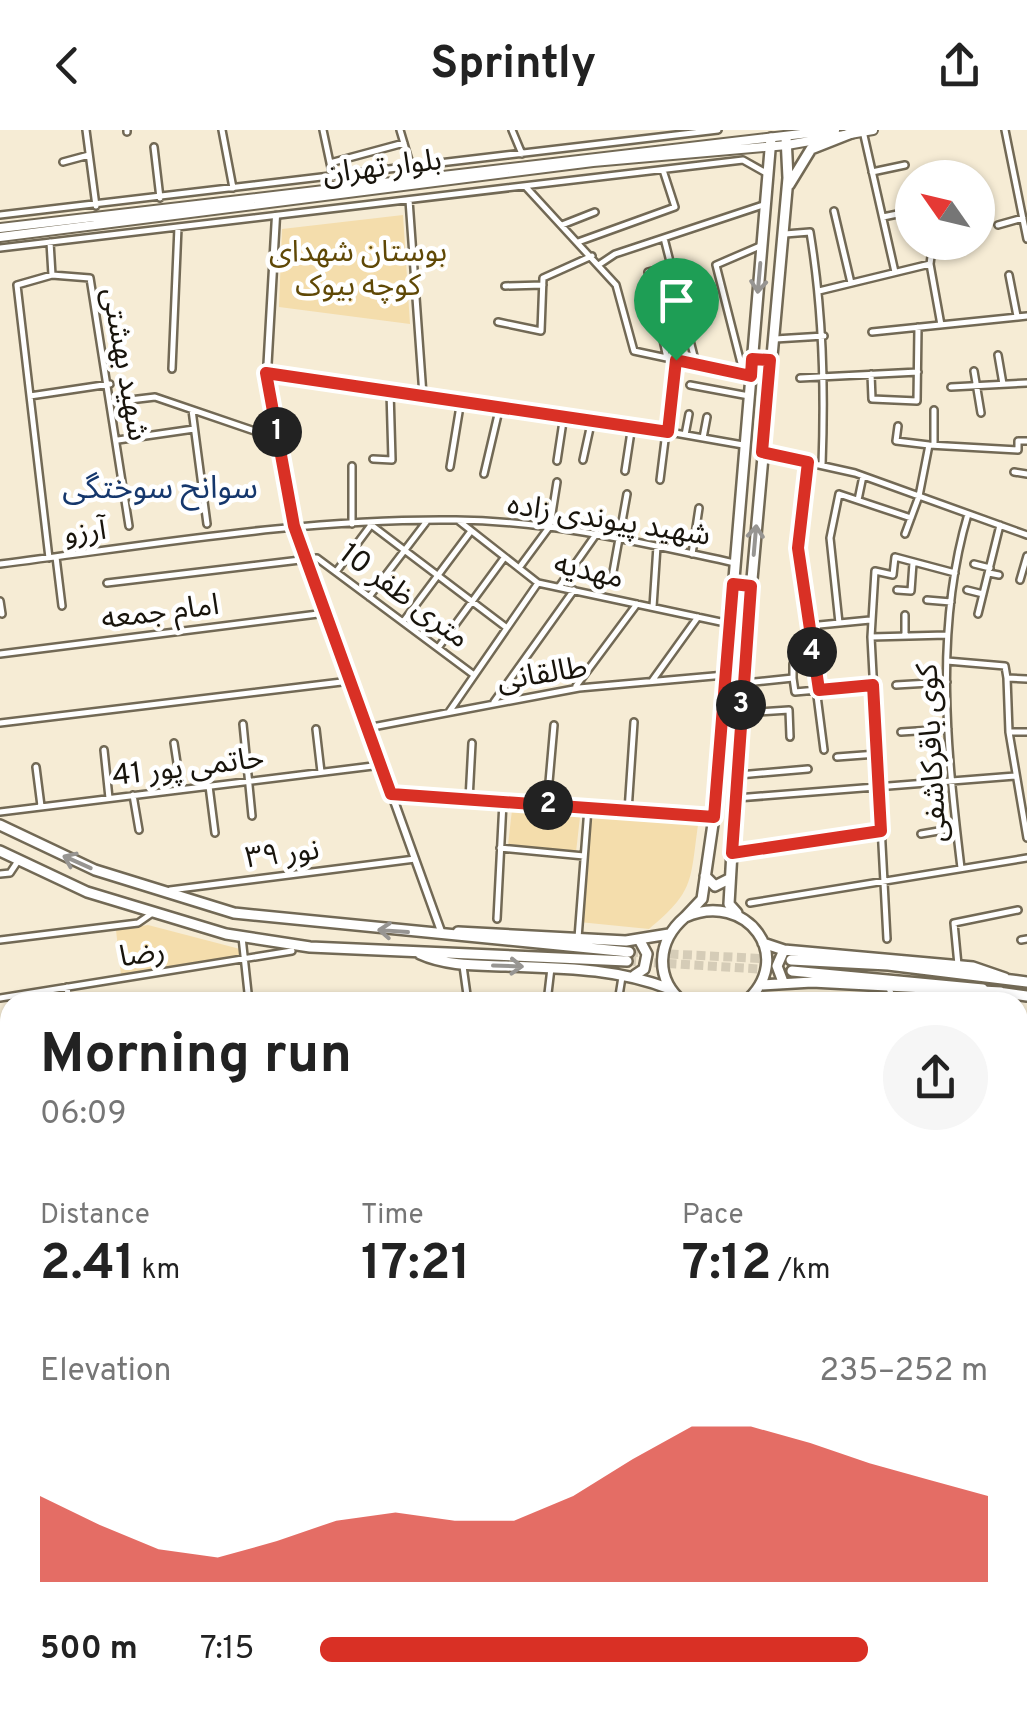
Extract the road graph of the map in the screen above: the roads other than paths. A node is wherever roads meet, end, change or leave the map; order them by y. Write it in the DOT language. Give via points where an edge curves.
graph roads {
  1 [pos="86,130"];
  2 [pos="222,130"];
  3 [pos="323,130"];
  4 [pos="400,130"];
  5 [pos="527,130"];
  6 [pos="718,130"];
  7 [pos="834,130"];
  8 [pos="873,130"];
  9 [pos="1005,130"];
  10 [pos="858,131"];
  11 [pos="514,133"];
  12 [pos="680,134"];
  13 [pos="786,137"];
  14 [pos="770,138"];
  15 [pos="404,143"];
  16 [pos="682,146"];
  17 [pos="154,147"];
  18 [pos="522,154"];
  19 [pos="90,155"];
  20 [pos="63,162"];
  21 [pos="592,162"];
  22 [pos="330,163"];
  23 [pos="411,167"];
  24 [pos="895,167"];
  25 [pos="663,169"];
  26 [pos="872,172"];
  27 [pos="768,174"];
  28 [pos="333,177"];
  29 [pos="594,178"];
  30 [pos="525,186"];
  31 [pos="233,188"];
  32 [pos="786,192"];
  33 [pos="160,198"];
  34 [pos="409,200"];
  35 [pos="766,204"];
  36 [pos="96,206"];
  37 [pos="834,211"];
  38 [pos="594,212"];
  39 [pos="1024,213"];
  40 [pos="895,215"];
  41 [pos="0,216"];
  42 [pos="276,216"];
  43 [pos="883,217"];
  44 [pos="562,224"];
  45 [pos="998,224"];
  46 [pos="178,227"];
  47 [pos="0,228"];
  48 [pos="782,234"];
  49 [pos="0,237"];
  50 [pos="664,238"];
  51 [pos="1027,239"];
  52 [pos="50,242"];
  53 [pos="578,242"];
  54 [pos="762,245"];
  55 [pos="0,248"];
  56 [pos="592,256"];
  57 [pos="931,260"];
  58 [pos="600,264"];
  59 [pos="930,264"];
  60 [pos="671,266"];
  61 [pos="895,272"];
  62 [pos="1009,274"];
  63 [pos="52,275"];
  64 [pos="851,283"];
  65 [pos="542,285"];
  66 [pos="505,286"];
  67 [pos="820,291"];
  68 [pos="1027,316"];
  69 [pos="1017,317"];
  70 [pos="498,322"];
  71 [pos="941,325"];
  72 [pos="918,327"];
  73 [pos="872,332"];
  74 [pos="824,336"];
  75 [pos="772,340"];
  76 [pos="998,355"];
  77 [pos="667,358"];
  78 [pos="752,359"];
  79 [pos="676,360"];
  80 [pos="770,360"];
  81 [pos="696,364"];
  82 [pos="172,369"];
  83 [pos="974,371"];
  84 [pos="918,372"];
  85 [pos="266,373"];
  86 [pos="872,374"];
  87 [pos="748,376"];
  88 [pos="825,377"];
  89 [pos="800,378"];
  90 [pos="1027,383"];
  91 [pos="110,384"];
  92 [pos="1003,384"];
  93 [pos="690,386"];
  94 [pos="976,386"];
  95 [pos="951,387"];
  96 [pos="390,391"];
  97 [pos="424,395"];
  98 [pos="30,396"];
  99 [pos="749,396"];
  100 [pos="462,400"];
  101 [pos="113,402"];
  102 [pos="500,406"];
  103 [pos="192,410"];
  104 [pos="934,410"];
  105 [pos="981,413"];
  106 [pos="689,414"];
  107 [pos="564,415"];
  108 [pos="707,416"];
  109 [pos="592,419"];
  110 [pos="632,425"];
  111 [pos="898,426"];
  112 [pos="194,429"];
  113 [pos="668,432"];
  114 [pos="685,435"];
  115 [pos="703,438"];
  116 [pos="279,439"];
  117 [pos="118,440"];
  118 [pos="1027,441"];
  119 [pos="932,445"];
  120 [pos="745,446"];
  121 [pos="762,452"];
  122 [pos="372,459"];
  123 [pos="582,460"];
  124 [pos="557,461"];
  125 [pos="808,462"];
  126 [pos="352,466"];
  127 [pos="822,466"];
  128 [pos="450,467"];
  129 [pos="624,471"];
  130 [pos="1014,472"];
  131 [pos="484,474"];
  132 [pos="1027,474"];
  133 [pos="863,476"];
  134 [pos="660,480"];
  135 [pos="557,482"];
  136 [pos="626,494"];
  137 [pos="919,496"];
  138 [pos="858,500"];
  139 [pos="700,508"];
  140 [pos="968,514"];
  141 [pos="911,518"];
  142 [pos="456,520"];
  143 [pos="427,521"];
  144 [pos="208,524"];
  145 [pos="352,524"];
  146 [pos="370,524"];
  147 [pos="129,526"];
  148 [pos="294,526"];
  149 [pos="550,526"];
  150 [pos="1000,526"];
  151 [pos="471,531"];
  152 [pos="597,533"];
  153 [pos="905,534"];
  154 [pos="1027,535"];
  155 [pos="620,538"];
  156 [pos="657,546"];
  157 [pos="404,550"];
  158 [pos="692,554"];
  159 [pos="1027,556"];
  160 [pos="52,557"];
  161 [pos="306,557"];
  162 [pos="505,557"];
  163 [pos="913,562"];
  164 [pos="735,563"];
  165 [pos="0,564"];
  166 [pos="974,564"];
  167 [pos="519,568"];
  168 [pos="989,570"];
  169 [pos="336,572"];
  170 [pos="613,572"];
  171 [pos="955,573"];
  172 [pos="438,576"];
  173 [pos="999,576"];
  174 [pos="1020,580"];
  175 [pos="106,583"];
  176 [pos="538,583"];
  177 [pos="733,584"];
  178 [pos="751,586"];
  179 [pos="559,587"];
  180 [pos="574,590"];
  181 [pos="897,590"];
  182 [pos="967,590"];
  183 [pos="983,594"];
  184 [pos="369,597"];
  185 [pos="927,600"];
  186 [pos="0,601"];
  187 [pos="472,602"];
  188 [pos="951,602"];
  189 [pos="637,604"];
  190 [pos="62,606"];
  191 [pos="653,607"];
  192 [pos="326,613"];
  193 [pos="2,614"];
  194 [pos="978,614"];
  195 [pos="905,615"];
  196 [pos="698,617"];
  197 [pos="870,620"];
  198 [pos="402,622"];
  199 [pos="839,623"];
  200 [pos="730,624"];
  201 [pos="807,626"];
  202 [pos="507,628"];
  203 [pos="948,634"];
  204 [pos="905,635"];
  205 [pos="870,637"];
  206 [pos="438,648"];
  207 [pos="0,654"];
  208 [pos="946,661"];
  209 [pos="793,664"];
  210 [pos="474,675"];
  211 [pos="726,675"];
  212 [pos="793,678"];
  213 [pos="1008,678"];
  214 [pos="1027,679"];
  215 [pos="350,680"];
  216 [pos="652,681"];
  217 [pos="947,682"];
  218 [pos="742,684"];
  219 [pos="873,685"];
  220 [pos="896,685"];
  221 [pos="574,688"];
  222 [pos="819,690"];
  223 [pos="492,704"];
  224 [pos="448,712"];
  225 [pos="740,714"];
  226 [pos="0,722"];
  227 [pos="634,722"];
  228 [pos="243,724"];
  229 [pos="554,724"];
  230 [pos="368,728"];
  231 [pos="316,729"];
  232 [pos="948,729"];
  233 [pos="901,732"];
  234 [pos="1009,732"];
  235 [pos="1027,732"];
  236 [pos="790,737"];
  237 [pos="174,743"];
  238 [pos="472,743"];
  239 [pos="104,750"];
  240 [pos="824,750"];
  241 [pos="877,754"];
  242 [pos="836,757"];
  243 [pos="381,765"];
  244 [pos="36,767"];
  245 [pos="808,769"];
  246 [pos="321,772"];
  247 [pos="736,775"];
  248 [pos="1015,776"];
  249 [pos="248,781"];
  250 [pos="952,781"];
  251 [pos="209,786"];
  252 [pos="180,789"];
  253 [pos="879,789"];
  254 [pos="391,794"];
  255 [pos="134,795"];
  256 [pos="108,798"];
  257 [pos="734,798"];
  258 [pos="469,800"];
  259 [pos="504,802"];
  260 [pos="547,805"];
  261 [pos="40,806"];
  262 [pos="588,808"];
  263 [pos="1024,808"];
  264 [pos="628,811"];
  265 [pos="0,812"];
  266 [pos="252,816"];
  267 [pos="714,817"];
  268 [pos="0,825"];
  269 [pos="956,828"];
  270 [pos="138,830"];
  271 [pos="881,831"];
  272 [pos="214,832"];
  273 [pos="921,834"];
  274 [pos="1027,838"];
  275 [pos="500,848"];
  276 [pos="0,851"];
  277 [pos="732,853"];
  278 [pos="584,856"];
  279 [pos="1027,858"];
  280 [pos="415,859"];
  281 [pos="18,861"];
  282 [pos="961,868"];
  283 [pos="0,874"];
  284 [pos="706,876"];
  285 [pos="730,877"];
  286 [pos="884,880"];
  287 [pos="156,892"];
  288 [pos="750,904"];
  289 [pos="1018,910"];
  290 [pos="736,913"];
  291 [pos="150,914"];
  292 [pos="685,917"];
  293 [pos="497,919"];
  294 [pos="669,934"];
  295 [pos="442,935"];
  296 [pos="242,937"];
  297 [pos="578,938"];
  298 [pos="887,939"];
  299 [pos="0,940"];
  300 [pos="640,941"];
  301 [pos="763,943"];
  302 [pos="784,950"];
  303 [pos="292,951"];
  304 [pos="412,952"];
  305 [pos="244,960"];
  306 [pos="463,964"];
  307 [pos="958,965"];
  308 [pos="551,968"];
  309 [pos="622,974"];
  310 [pos="635,975"];
  311 [pos="1005,978"];
  312 [pos="784,982"];
  313 [pos="1027,982"];
  314 [pos="760,985"];
  315 [pos="67,987"];
  316 [pos="889,988"];
  317 [pos="670,989"];
  318 [pos="37,992"];
  319 [pos="68,992"];
  320 [pos="248,992"];
  321 [pos="467,992"];
  322 [pos="548,992"];
  323 [pos="619,992"];
  324 [pos="673,992"];
  325 [pos="754,992"];
  326 [pos="890,992"];
  327 [pos="1001,992"];
  1 -- 19 [label="street"];
  2 -- 31 [label="street"];
  3 -- 22 [label="street"];
  4 -- 15 [label="street"];
  5 -- 11 [label="street"];
  6 -- 12 [label="street"];
  7 -- 13 [label="main road"];
  8 -- 10 [label="main road"];
  9 -- 39 [label="street"];
  10 -- 13 [label="main road"];
  10 -- 26 [label="street"];
  10 -- 32 [label="main road" via="811,149"];
  11 -- 18 [label="street"];
  12 -- 16 [label="street"];
  12 -- 18 [label="street"];
  13 -- 14 [label="main road"];
  13 -- 32 [label="main road"];
  14 -- 16 [label="main road, بلوار تهران"];
  14 -- 21 [label="main road, بلوار تهران"];
  14 -- 27 [label="main road"];
  15 -- 22 [label="street"];
  15 -- 23 [label="street"];
  16 -- 47 [label="main road, بلوار تهران"];
  17 -- 33 [label="street"];
  18 -- 23 [label="street"];
  19 -- 20 [label="street"];
  19 -- 36 [label="street"];
  21 -- 29 [label="street"];
  21 -- 49 [label="main road, بلوار تهران"];
  22 -- 28 [label="street"];
  23 -- 28 [label="street"];
  24 -- 26 [label="street"];
  25 -- 27 [label="street" via="743,160"];
  25 -- 29 [label="street"];
  25 -- 53 [label="street" via="676,208"];
  26 -- 43 [label="street"];
  27 -- 35 [label="main road"];
  28 -- 31 [label="street"];
  29 -- 30 [label="street"];
  30 -- 34 [label="street"];
  30 -- 44 [label="street"];
  31 -- 33 [label="street"];
  32 -- 48 [label="main road"];
  33 -- 36 [label="street"];
  34 -- 42 [label="street"];
  34 -- 97 [label="street"];
  35 -- 50 [label="street"];
  35 -- 54 [label="main road"];
  36 -- 41 [label="street"];
  37 -- 64 [label="street"];
  38 -- 44 [label="street"];
  39 -- 45 [label="street"];
  39 -- 51 [label="street"];
  40 -- 43 [label="street"];
  42 -- 46 [label="street"];
  42 -- 85 [label="street"];
  43 -- 61 [label="street"];
  44 -- 53 [label="street"];
  46 -- 52 [label="street"];
  46 -- 82 [label="street"];
  48 -- 67 [label="street" via="810,232"];
  48 -- 75 [label="main road"];
  50 -- 58 [label="street"];
  50 -- 60 [label="street"];
  52 -- 55 [label="street"];
  52 -- 63 [label="street"];
  53 -- 56 [label="street"];
  54 -- 78 [label="main road, one-way"];
  54 -- 87 [label="street" via="716,265"];
  56 -- 58 [label="street"];
  56 -- 65 [label="street" via="543,278"];
  57 -- 59 [label="street"];
  58 -- 77 [label="street" via="616,285 634,350"];
  59 -- 61 [label="street"];
  59 -- 71 [label="street"];
  60 -- 77 [label="street" via="648,272"];
  60 -- 81 [label="street"];
  61 -- 64 [label="street"];
  62 -- 69 [label="street"];
  63 -- 91 [label="street, شهید بهشتی" via="90,278"];
  63 -- 98 [label="street" via="17,285"];
  64 -- 67 [label="street"];
  65 -- 66 [label="street"];
  65 -- 70 [label="street" via="541,331"];
  67 -- 74 [label="street"];
  68 -- 69 [label="street"];
  69 -- 71 [label="street"];
  71 -- 72 [label="street"];
  72 -- 73 [label="street"];
  72 -- 84 [label="street"];
  74 -- 75 [label="street"];
  74 -- 88 [label="street"];
  75 -- 80 [label="main road"];
  76 -- 92 [label="street"];
  77 -- 79 [label="street"];
  78 -- 80 [label="main road"];
  78 -- 87 [label="main road"];
  79 -- 81 [label="street"];
  79 -- 113 [label="street"];
  80 -- 121 [label="main road"];
  81 -- 87 [label="street"];
  83 -- 94 [label="street"];
  84 -- 86 [label="street"];
  84 -- 86 [label="street" via="917,401 872,399"];
  85 -- 96 [label="street"];
  85 -- 116 [label="street"];
  86 -- 88 [label="street"];
  87 -- 99 [label="main road"];
  88 -- 89 [label="street"];
  88 -- 127 [label="street"];
  90 -- 92 [label="street"];
  91 -- 98 [label="street"];
  91 -- 101 [label="street, شهید بهشتی"];
  92 -- 94 [label="street"];
  93 -- 99 [label="street"];
  94 -- 95 [label="street"];
  94 -- 105 [label="street"];
  96 -- 97 [label="street"];
  96 -- 122 [label="street" via="392,460"];
  97 -- 100 [label="street"];
  98 -- 160 [label="street"];
  99 -- 120 [label="main road"];
  100 -- 102 [label="street"];
  100 -- 128 [label="street"];
  101 -- 103 [label="street" via="156,397"];
  101 -- 117 [label="street, شهید بهشتی"];
  102 -- 107 [label="street"];
  102 -- 131 [label="street"];
  103 -- 112 [label="street"];
  103 -- 116 [label="street"];
  104 -- 119 [label="street"];
  106 -- 114 [label="street"];
  107 -- 109 [label="street"];
  107 -- 124 [label="street"];
  108 -- 115 [label="street"];
  109 -- 110 [label="street"];
  109 -- 123 [label="street"];
  110 -- 113 [label="street"];
  110 -- 129 [label="street"];
  111 -- 119 [label="street" via="896,441"];
  112 -- 117 [label="street"];
  112 -- 144 [label="street"];
  113 -- 114 [label="street"];
  113 -- 134 [label="street"];
  114 -- 115 [label="street"];
  115 -- 120 [label="street"];
  116 -- 148 [label="street"];
  117 -- 147 [label="street, شهید بهشتی"];
  118 -- 119 [label="street" via="1018,441 1018,450"];
  119 -- 137 [label="street"];
  120 -- 164 [label="main road"];
  121 -- 125 [label="street"];
  178 -- 121 [label="main road, one-way"];
  125 -- 127 [label="street"];
  125 -- 201 [label="street" via="798,548"];
  126 -- 145 [label="street"];
  127 -- 133 [label="street"];
  130 -- 132 [label="street"];
  133 -- 137 [label="street"];
  133 -- 138 [label="street"];
  135 -- 149 [label="street"];
  136 -- 155 [label="street"];
  137 -- 140 [label="street"];
  137 -- 141 [label="street"];
  138 -- 141 [label="street"];
  138 -- 199 [label="street" via="839,494 830,538"];
  139 -- 158 [label="street"];
  140 -- 150 [label="street"];
  140 -- 171 [label="street, کوی باقرکاشفی"];
  141 -- 153 [label="street"];
  142 -- 143 [label="street, شهید پیوندی زاده"];
  142 -- 149 [label="street, شهید پیوندی زاده"];
  142 -- 151 [label="street, مهدیه"];
  143 -- 146 [label="street, شهید پیوندی زاده"];
  143 -- 157 [label="street"];
  145 -- 146 [label="street, شهید پیوندی زاده"];
  145 -- 148 [label="street, شهید پیوندی زاده"];
  146 -- 157 [label="street"];
  146 -- 169 [label="street"];
  148 -- 160 [label="street, آرزو"];
  148 -- 161 [label="street"];
  149 -- 152 [label="street, شهید پیوندی زاده"];
  149 -- 167 [label="street"];
  150 -- 154 [label="street"];
  150 -- 168 [label="street"];
  151 -- 162 [label="street, مهدیه"];
  151 -- 172 [label="street"];
  152 -- 155 [label="street, شهید پیوندی زاده"];
  152 -- 179 [label="street"];
  155 -- 156 [label="street, شهید پیوندی زاده"];
  155 -- 170 [label="street"];
  156 -- 158 [label="street, شهید پیوندی زاده"];
  156 -- 191 [label="street"];
  157 -- 172 [label="street"];
  157 -- 184 [label="street"];
  158 -- 164 [label="street, شهید پیوندی زاده"];
  159 -- 174 [label="street"];
  160 -- 165 [label="street, آرزو"];
  160 -- 190 [label="street"];
  161 -- 169 [label="street, 10 متری ظفر"];
  161 -- 175 [label="street"];
  161 -- 192 [label="street"];
  162 -- 167 [label="street, مهدیه"];
  162 -- 187 [label="street"];
  163 -- 171 [label="street"];
  163 -- 181 [label="street" via="911,591"];
  163 -- 197 [label="street" via="896,558 893,574 875,570"];
  164 -- 177 [label="main road"];
  166 -- 168 [label="street"];
  167 -- 176 [label="street, مهدیه"];
  168 -- 173 [label="street"];
  168 -- 183 [label="street"];
  169 -- 184 [label="street, 10 متری ظفر"];
  171 -- 188 [label="street, کوی باقرکاشفی"];
  172 -- 187 [label="street"];
  172 -- 198 [label="street"];
  176 -- 179 [label="street, مهدیه"];
  176 -- 202 [label="street"];
  177 -- 178 [label="main road"];
  177 -- 200 [label="main road"];
  178 -- 218 [label="main road"];
  179 -- 180 [label="street, مهدیه"];
  180 -- 189 [label="street, مهدیه"];
  180 -- 223 [label="street"];
  182 -- 183 [label="street"];
  183 -- 194 [label="street"];
  184 -- 198 [label="street, 10 متری ظفر"];
  185 -- 188 [label="street"];
  186 -- 193 [label="street"];
  187 -- 202 [label="street"];
  187 -- 206 [label="street"];
  188 -- 203 [label="street, کوی باقرکاشفی"];
  189 -- 191 [label="street, مهدیه"];
  189 -- 221 [label="street"];
  191 -- 196 [label="street, مهدیه"];
  192 -- 207 [label="street, امام جمعه"];
  192 -- 215 [label="street"];
  195 -- 204 [label="street"];
  196 -- 200 [label="street, مهدیه"];
  196 -- 216 [label="street"];
  197 -- 199 [label="street"];
  197 -- 205 [label="street"];
  198 -- 206 [label="street, 10 متری ظفر"];
  199 -- 201 [label="street"];
  200 -- 211 [label="main road"];
  201 -- 222 [label="street"];
  202 -- 210 [label="street"];
  203 -- 204 [label="street"];
  203 -- 208 [label="street, کوی باقرکاشفی"];
  204 -- 205 [label="street"];
  205 -- 219 [label="street"];
  206 -- 210 [label="street, 10 متری ظفر"];
  208 -- 213 [label="street" via="1005,666"];
  208 -- 217 [label="street, کوی باقرکاشفی"];
  209 -- 212 [label="street"];
  210 -- 224 [label="street"];
  211 -- 216 [label="street, طالقانی"];
  211 -- 267 [label="main road"];
  212 -- 218 [label="street"];
  212 -- 222 [label="street" via="794,692"];
  213 -- 214 [label="street"];
  213 -- 234 [label="street"];
  215 -- 226 [label="street"];
  215 -- 230 [label="street"];
  216 -- 221 [label="street, طالقانی"];
  217 -- 220 [label="street"];
  217 -- 232 [label="street, کوی باقرکاشفی"];
  218 -- 225 [label="main road"];
  219 -- 222 [label="street"];
  219 -- 241 [label="street"];
  221 -- 223 [label="street, طالقانی"];
  222 -- 240 [label="street"];
  223 -- 224 [label="street, طالقانی"];
  224 -- 230 [label="street, طالقانی"];
  225 -- 236 [label="street" via="790,710"];
  225 -- 247 [label="main road"];
  227 -- 264 [label="street"];
  228 -- 249 [label="street"];
  229 -- 260 [label="street"];
  230 -- 243 [label="street"];
  231 -- 246 [label="street"];
  232 -- 233 [label="street"];
  232 -- 250 [label="street, کوی باقرکاشفی"];
  234 -- 235 [label="street"];
  234 -- 248 [label="street"];
  237 -- 252 [label="street"];
  238 -- 258 [label="street"];
  239 -- 256 [label="street"];
  241 -- 242 [label="street"];
  241 -- 253 [label="street"];
  243 -- 246 [label="street, حاتمی پور 41"];
  243 -- 254 [label="street"];
  244 -- 261 [label="street"];
  245 -- 247 [label="street"];
  246 -- 249 [label="street, حاتمی پور 41"];
  247 -- 257 [label="main road"];
  248 -- 250 [label="street"];
  248 -- 263 [label="street"];
  249 -- 251 [label="street, حاتمی پور 41"];
  249 -- 266 [label="street"];
  250 -- 253 [label="street"];
  250 -- 269 [label="street, کوی باقرکاشفی"];
  251 -- 252 [label="street, حاتمی پور 41"];
  251 -- 272 [label="street"];
  252 -- 255 [label="street, حاتمی پور 41"];
  253 -- 257 [label="street"];
  253 -- 271 [label="street"];
  254 -- 258 [label="street"];
  254 -- 280 [label="street"];
  255 -- 256 [label="street, حاتمی پور 41"];
  255 -- 270 [label="street"];
  256 -- 261 [label="street, حاتمی پور 41"];
  257 -- 277 [label="main road"];
  258 -- 259 [label="street"];
  259 -- 260 [label="street"];
  259 -- 275 [label="street"];
  260 -- 262 [label="street"];
  261 -- 265 [label="street, حاتمی پور 41"];
  262 -- 264 [label="street"];
  262 -- 278 [label="street"];
  263 -- 274 [label="street"];
  264 -- 267 [label="street"];
  267 -- 284 [label="main road"];
  287 -- 268 [label="main road, one-way"];
  269 -- 273 [label="street"];
  269 -- 282 [label="street, کوی باقرکاشفی"];
  271 -- 277 [label="street"];
  271 -- 286 [label="street"];
  275 -- 278 [label="street"];
  275 -- 293 [label="street"];
  276 -- 281 [label="main road"];
  277 -- 285 [label="main road"];
  278 -- 297 [label="street"];
  279 -- 282 [label="street"];
  280 -- 287 [label="street, نور ۳۹"];
  280 -- 295 [label="street"];
  281 -- 283 [label="street"];
  281 -- 291 [label="main road"];
  282 -- 286 [label="street"];
  284 -- 285 [label="main road" via="715,886"];
  284 -- 292 [label="main road" via="702,899"];
  285 -- 290 [label="main road" via="729,904"];
  286 -- 288 [label="street"];
  286 -- 298 [label="street"];
  295 -- 287 [label="main road, one-way" via="265,918"];
  289 -- 307 [label="street" via="954,923"];
  290 -- 292 [label="main road" via="719,908"];
  290 -- 301 [label="main road"];
  291 -- 296 [label="main road"];
  291 -- 299 [label="street" via="138,923"];
  292 -- 294 [label="main road"];
  294 -- 300 [label="main road"];
  294 -- 317 [label="main road" via="662,962"];
  295 -- 297 [label="main road" via="469,930"];
  295 -- 304 [label="main road" via="628,956"];
  296 -- 304 [label="main road"];
  296 -- 305 [label="street"];
  297 -- 300 [label="main road"];
  300 -- 310 [label="main road" via="647,958"];
  301 -- 302 [label="main road"];
  301 -- 314 [label="main road"];
  302 -- 307 [label="main road"];
  302 -- 312 [label="main road" via="777,966"];
  303 -- 305 [label="street, رضا"];
  304 -- 306 [label="main road"];
  305 -- 315 [label="street, رضا"];
  305 -- 320 [label="street"];
  306 -- 308 [label="main road, one-way"];
  306 -- 321 [label="street"];
  307 -- 311 [label="main road"];
  308 -- 309 [label="main road"];
  308 -- 322 [label="street"];
  309 -- 310 [label="main road"];
  309 -- 323 [label="street"];
  310 -- 317 [label="main road"];
  311 -- 313 [label="main road"];
  311 -- 327 [label="main road" via="791,966"];
  312 -- 314 [label="main road"];
  312 -- 316 [label="main road"];
  314 -- 325 [label="main road"];
  315 -- 318 [label="street, رضا"];
  315 -- 319 [label="street"];
  316 -- 326 [label="street"];
  316 -- 327 [label="main road"];
  317 -- 324 [label="main road"];
}
